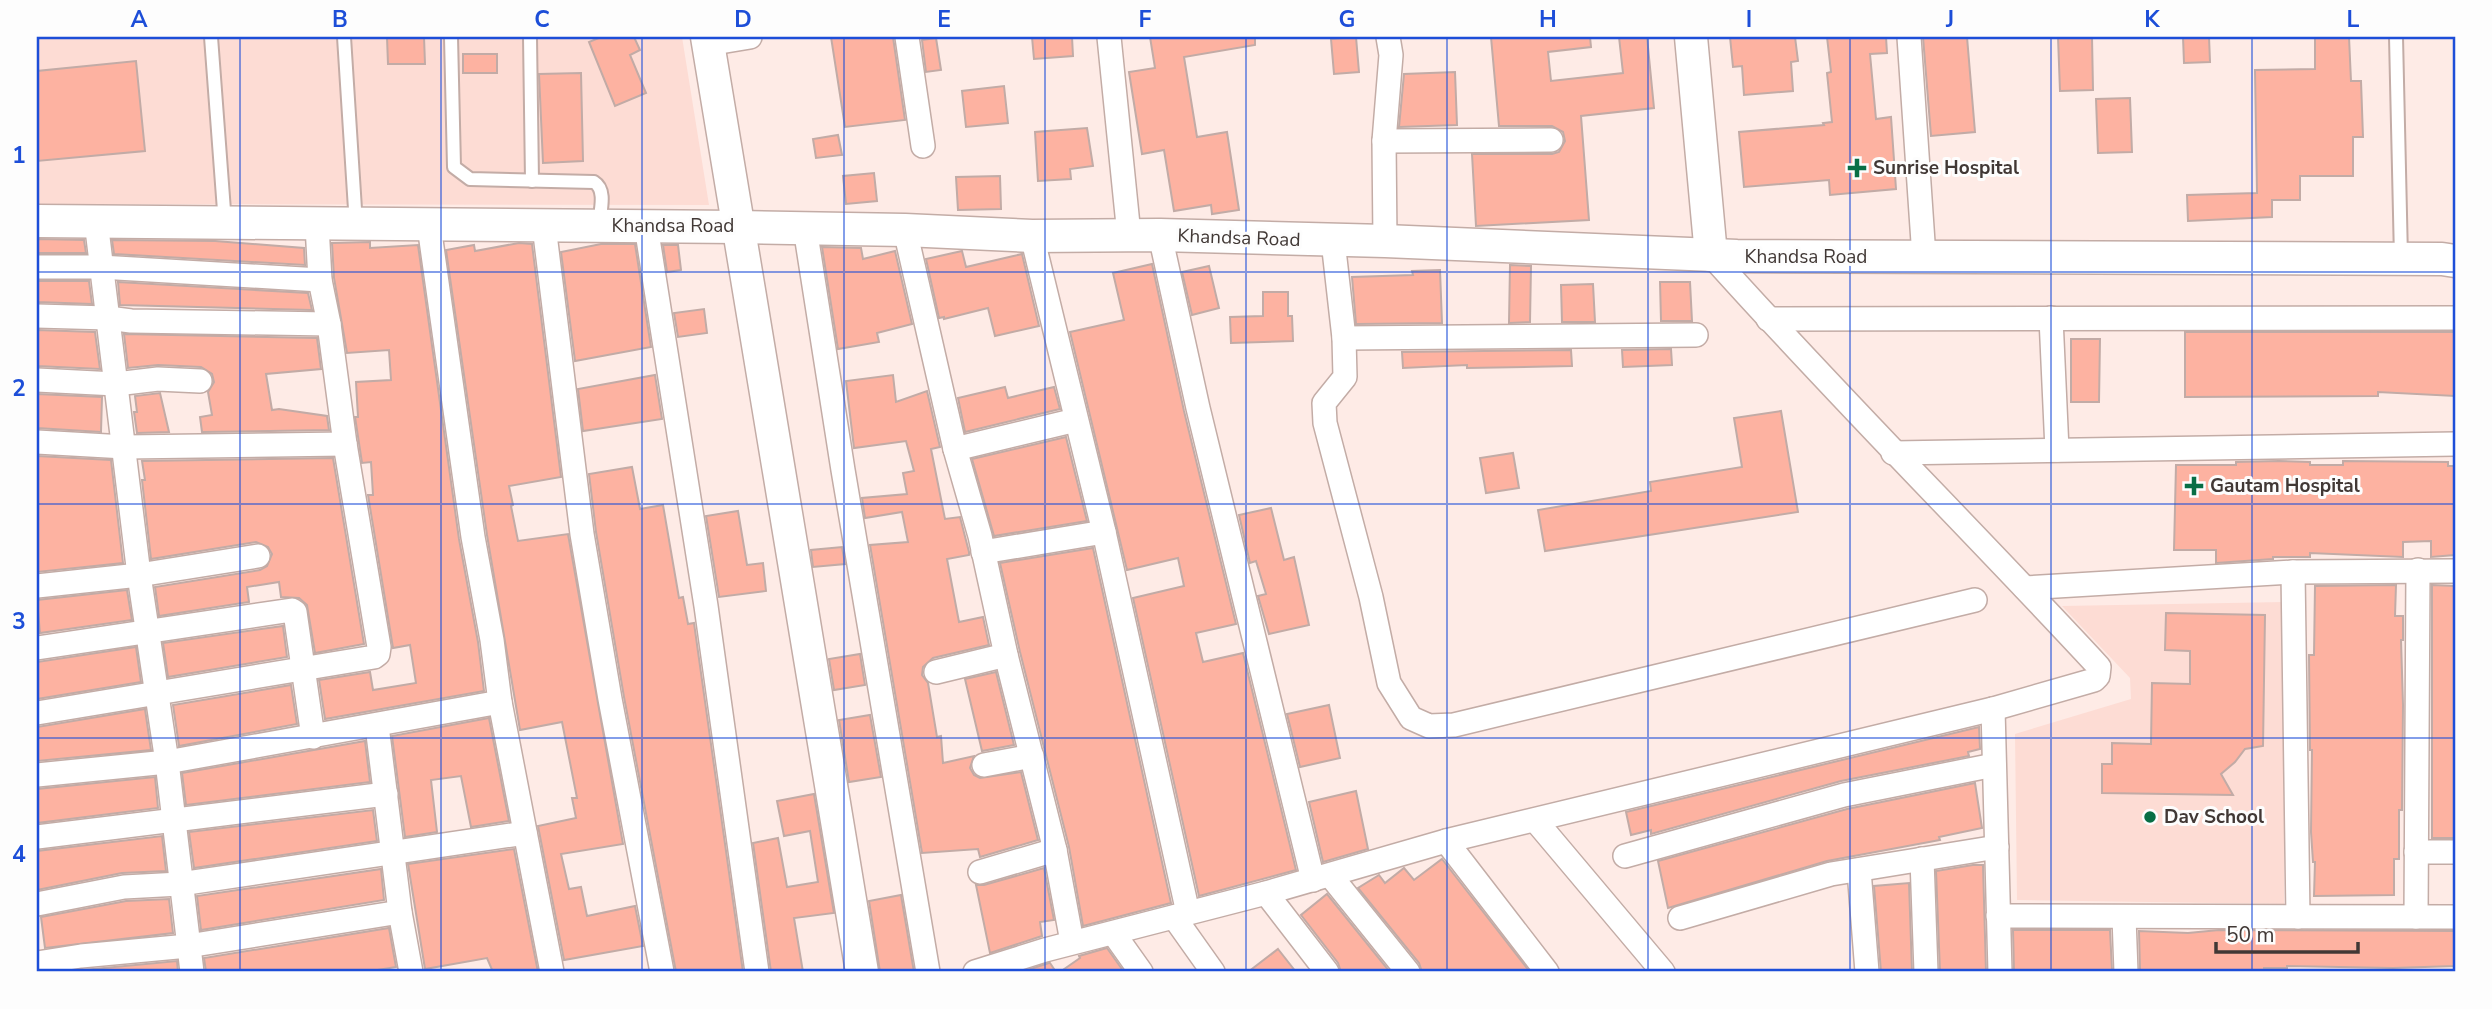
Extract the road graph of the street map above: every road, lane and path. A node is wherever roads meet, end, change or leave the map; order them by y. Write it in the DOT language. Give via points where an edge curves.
graph roads {
  1 [pos="211,37"];
  2 [pos="344,37"];
  3 [pos="451,37"];
  4 [pos="530,37"];
  5 [pos="750,37"];
  6 [pos="907,37"];
  7 [pos="1108,37"];
  8 [pos="1388,37"];
  9 [pos="1691,37"];
  10 [pos="1909,37"];
  11 [pos="2396,37"];
  12 [pos="707,41"];
  13 [pos="1551,140"];
  14 [pos="1384,141"];
  15 [pos="923,146"];
  16 [pos="532,181"];
  17 [pos="37,221"];
  18 [pos="96,221"];
  19 [pos="225,224"];
  20 [pos="317,225"];
  21 [pos="356,225"];
  22 [pos="429,226"];
  23 [pos="544,226"];
  24 [pos="599,226"];
  25 [pos="646,226"];
  26 [pos="738,227"];
  27 [pos="804,228"];
  28 [pos="905,230"];
  29 [pos="1144,235"];
  30 [pos="1031,236"];
  31 [pos="1333,241"];
  32 [pos="1385,241"];
  33 [pos="1711,255"];
  34 [pos="1924,257"];
  35 [pos="2401,258"];
  36 [pos="2451,258"];
  37 [pos="37,267"];
  38 [pos="100,267"];
  39 [pos="320,280"];
  40 [pos="37,316"];
  41 [pos="108,318"];
  42 [pos="2051,318"];
  43 [pos="2455,318"];
  44 [pos="1768,319"];
  45 [pos="330,324"];
  46 [pos="1696,335"];
  47 [pos="1344,338"];
  48 [pos="37,380"];
  49 [pos="200,381"];
  50 [pos="116,384"];
  51 [pos="1076,420"];
  52 [pos="37,442"];
  53 [pos="345,444"];
  54 [pos="2455,444"];
  55 [pos="125,447"];
  56 [pos="955,449"];
  57 [pos="2057,450"];
  58 [pos="1893,453"];
  59 [pos="1104,532"];
  60 [pos="984,552"];
  61 [pos="258,556"];
  62 [pos="2418,570"];
  63 [pos="2455,571"];
  64 [pos="2293,572"];
  65 [pos="139,575"];
  66 [pos="37,586"];
  67 [pos="2025,588"];
  68 [pos="1975,600"];
  69 [pos="148,633"];
  70 [pos="37,649"];
  71 [pos="1006,656"];
  72 [pos="304,668"];
  73 [pos="936,673"];
  74 [pos="156,693"];
  75 [pos="500,702"];
  76 [pos="1993,709"];
  77 [pos="37,713"];
  78 [pos="377,726"];
  79 [pos="313,737"];
  80 [pos="1032,756"];
  81 [pos="167,762"];
  82 [pos="984,765"];
  83 [pos="1994,765"];
  84 [pos="37,775"];
  85 [pos="386,794"];
  86 [pos="174,820"];
  87 [pos="1535,820"];
  88 [pos="525,833"];
  89 [pos="37,837"];
  90 [pos="1446,841"];
  91 [pos="1997,847"];
  92 [pos="1055,850"];
  93 [pos="2416,852"];
  94 [pos="2455,852"];
  95 [pos="393,853"];
  96 [pos="1625,856"];
  97 [pos="1922,859"];
  98 [pos="1859,870"];
  99 [pos="980,872"];
  100 [pos="1322,878"];
  101 [pos="180,884"];
  102 [pos="1266,894"];
  103 [pos="37,904"];
  104 [pos="400,912"];
  105 [pos="1181,915"];
  106 [pos="1998,916"];
  107 [pos="2124,917"];
  108 [pos="2298,917"];
  109 [pos="2416,917"];
  110 [pos="2455,917"];
  111 [pos="1680,918"];
  112 [pos="1114,934"];
  113 [pos="1072,942"];
  114 [pos="188,946"];
  115 [pos="37,963"];
  116 [pos="192,972"];
  117 [pos="411,972"];
  118 [pos="552,972"];
  119 [pos="662,972"];
  120 [pos="757,972"];
  121 [pos="862,972"];
  122 [pos="928,972"];
  123 [pos="975,972"];
  124 [pos="1140,972"];
  125 [pos="1213,972"];
  126 [pos="1327,972"];
  127 [pos="1408,972"];
  128 [pos="1547,972"];
  129 [pos="1663,972"];
  130 [pos="1867,972"];
  131 [pos="1926,972"];
  132 [pos="2000,972"];
  133 [pos="2126,972"];
  1 -- 19 [label="lane"];
  2 -- 21 [label="lane"];
  3 -- 16 [label="lane" via="454,167 470,179"];
  4 -- 16 [label="lane"];
  5 -- 12 [label="street"];
  6 -- 15 [label="street"];
  7 -- 29 [label="street"];
  8 -- 14 [label="street" via="1391,55"];
  9 -- 33 [label="street"];
  10 -- 34 [label="street"];
  11 -- 35 [label="lane"];
  12 -- 26 [label="street"];
  13 -- 14 [label="street"];
  14 -- 32 [label="street"];
  16 -- 24 [label="lane" via="599,185"];
  17 -- 18 [label="street, Khandsa Road"];
  18 -- 19 [label="street, Khandsa Road"];
  18 -- 38 [label="street"];
  19 -- 20 [label="street, Khandsa Road"];
  20 -- 21 [label="street, Khandsa Road"];
  20 -- 39 [label="street"];
  21 -- 22 [label="street, Khandsa Road"];
  22 -- 23 [label="street, Khandsa Road"];
  22 -- 75 [label="street"];
  23 -- 24 [label="street, Khandsa Road"];
  23 -- 119 [label="street" via="582,534"];
  24 -- 25 [label="street, Khandsa Road"];
  25 -- 26 [label="street, Khandsa Road"];
  25 -- 120 [label="street"];
  26 -- 27 [label="street, Khandsa Road"];
  26 -- 121 [label="street"];
  27 -- 28 [label="street, Khandsa Road"];
  27 -- 122 [label="street"];
  28 -- 30 [label="street, Khandsa Road"];
  28 -- 56 [label="street"];
  29 -- 30 [label="street, Khandsa Road"];
  29 -- 31 [label="street, Khandsa Road"];
  29 -- 100 [label="street" via="1202,422"];
  30 -- 51 [label="street"];
  31 -- 32 [label="street, Khandsa Road"];
  31 -- 47 [label="street"];
  32 -- 33 [label="street, Khandsa Road"];
  33 -- 34 [label="street, Khandsa Road"];
  33 -- 44 [label="street"];
  34 -- 35 [label="street, Khandsa Road"];
  35 -- 36 [label="street, Khandsa Road"];
  37 -- 38 [label="street"];
  38 -- 39 [label="street"];
  38 -- 41 [label="street"];
  39 -- 45 [label="street"];
  40 -- 41 [label="street"];
  41 -- 45 [label="street"];
  41 -- 50 [label="street"];
  42 -- 43 [label="street"];
  42 -- 44 [label="street"];
  42 -- 57 [label="street"];
  44 -- 58 [label="street"];
  45 -- 53 [label="street"];
  46 -- 47 [label="street"];
  47 -- 68 [label="street" via="1345,377 1324,403 1326,431 1389,683 1411,718 1429,726 1454,725 1589,694"];
  48 -- 50 [label="street"];
  49 -- 50 [label="street"];
  50 -- 55 [label="street"];
  51 -- 56 [label="street"];
  51 -- 59 [label="street"];
  52 -- 55 [label="street"];
  53 -- 55 [label="street"];
  53 -- 72 [label="street" via="379,652 374,657"];
  54 -- 57 [label="street"];
  55 -- 65 [label="street"];
  56 -- 60 [label="street"];
  57 -- 58 [label="street"];
  58 -- 67 [label="street"];
  59 -- 60 [label="street"];
  59 -- 105 [label="street"];
  60 -- 71 [label="street"];
  61 -- 65 [label="street"];
  62 -- 63 [label="street"];
  62 -- 64 [label="street"];
  62 -- 93 [label="street"];
  64 -- 67 [label="street"];
  64 -- 108 [label="street"];
  65 -- 66 [label="street"];
  65 -- 69 [label="street"];
  67 -- 76 [label="street" via="2100,673 2094,680"];
  69 -- 70 [label="street"];
  69 -- 72 [label="street" via="288,609 295,611"];
  69 -- 74 [label="street"];
  71 -- 73 [label="street"];
  71 -- 80 [label="street"];
  72 -- 74 [label="street"];
  72 -- 79 [label="street"];
  74 -- 77 [label="street"];
  74 -- 81 [label="street"];
  75 -- 78 [label="street"];
  75 -- 88 [label="street"];
  76 -- 83 [label="street"];
  76 -- 87 [label="street"];
  78 -- 79 [label="street"];
  78 -- 85 [label="street"];
  79 -- 81 [label="street"];
  80 -- 82 [label="street"];
  80 -- 92 [label="street"];
  81 -- 84 [label="street"];
  81 -- 86 [label="street"];
  83 -- 91 [label="street"];
  83 -- 96 [label="street" via="1843,795"];
  85 -- 86 [label="street"];
  85 -- 95 [label="street"];
  86 -- 89 [label="street"];
  86 -- 101 [label="street"];
  87 -- 90 [label="street"];
  87 -- 129 [label="street"];
  88 -- 95 [label="street"];
  88 -- 118 [label="street"];
  90 -- 100 [label="street"];
  90 -- 128 [label="street"];
  91 -- 97 [label="street"];
  91 -- 106 [label="street"];
  92 -- 99 [label="street"];
  92 -- 113 [label="street"];
  93 -- 94 [label="street"];
  93 -- 109 [label="street"];
  95 -- 101 [label="street"];
  95 -- 104 [label="street"];
  97 -- 98 [label="street"];
  97 -- 131 [label="street"];
  98 -- 111 [label="street"];
  98 -- 130 [label="street"];
  100 -- 102 [label="street"];
  100 -- 127 [label="street"];
  101 -- 103 [label="street" via="124,887"];
  101 -- 114 [label="street"];
  102 -- 105 [label="street"];
  102 -- 126 [label="street"];
  104 -- 114 [label="street"];
  104 -- 117 [label="street"];
  105 -- 112 [label="street"];
  105 -- 125 [label="street"];
  106 -- 107 [label="street"];
  106 -- 132 [label="street"];
  107 -- 108 [label="street"];
  107 -- 133 [label="street"];
  108 -- 109 [label="street"];
  109 -- 110 [label="street"];
  112 -- 113 [label="street"];
  112 -- 124 [label="street"];
  113 -- 123 [label="street"];
  114 -- 115 [label="street"];
  114 -- 116 [label="street"];
}
